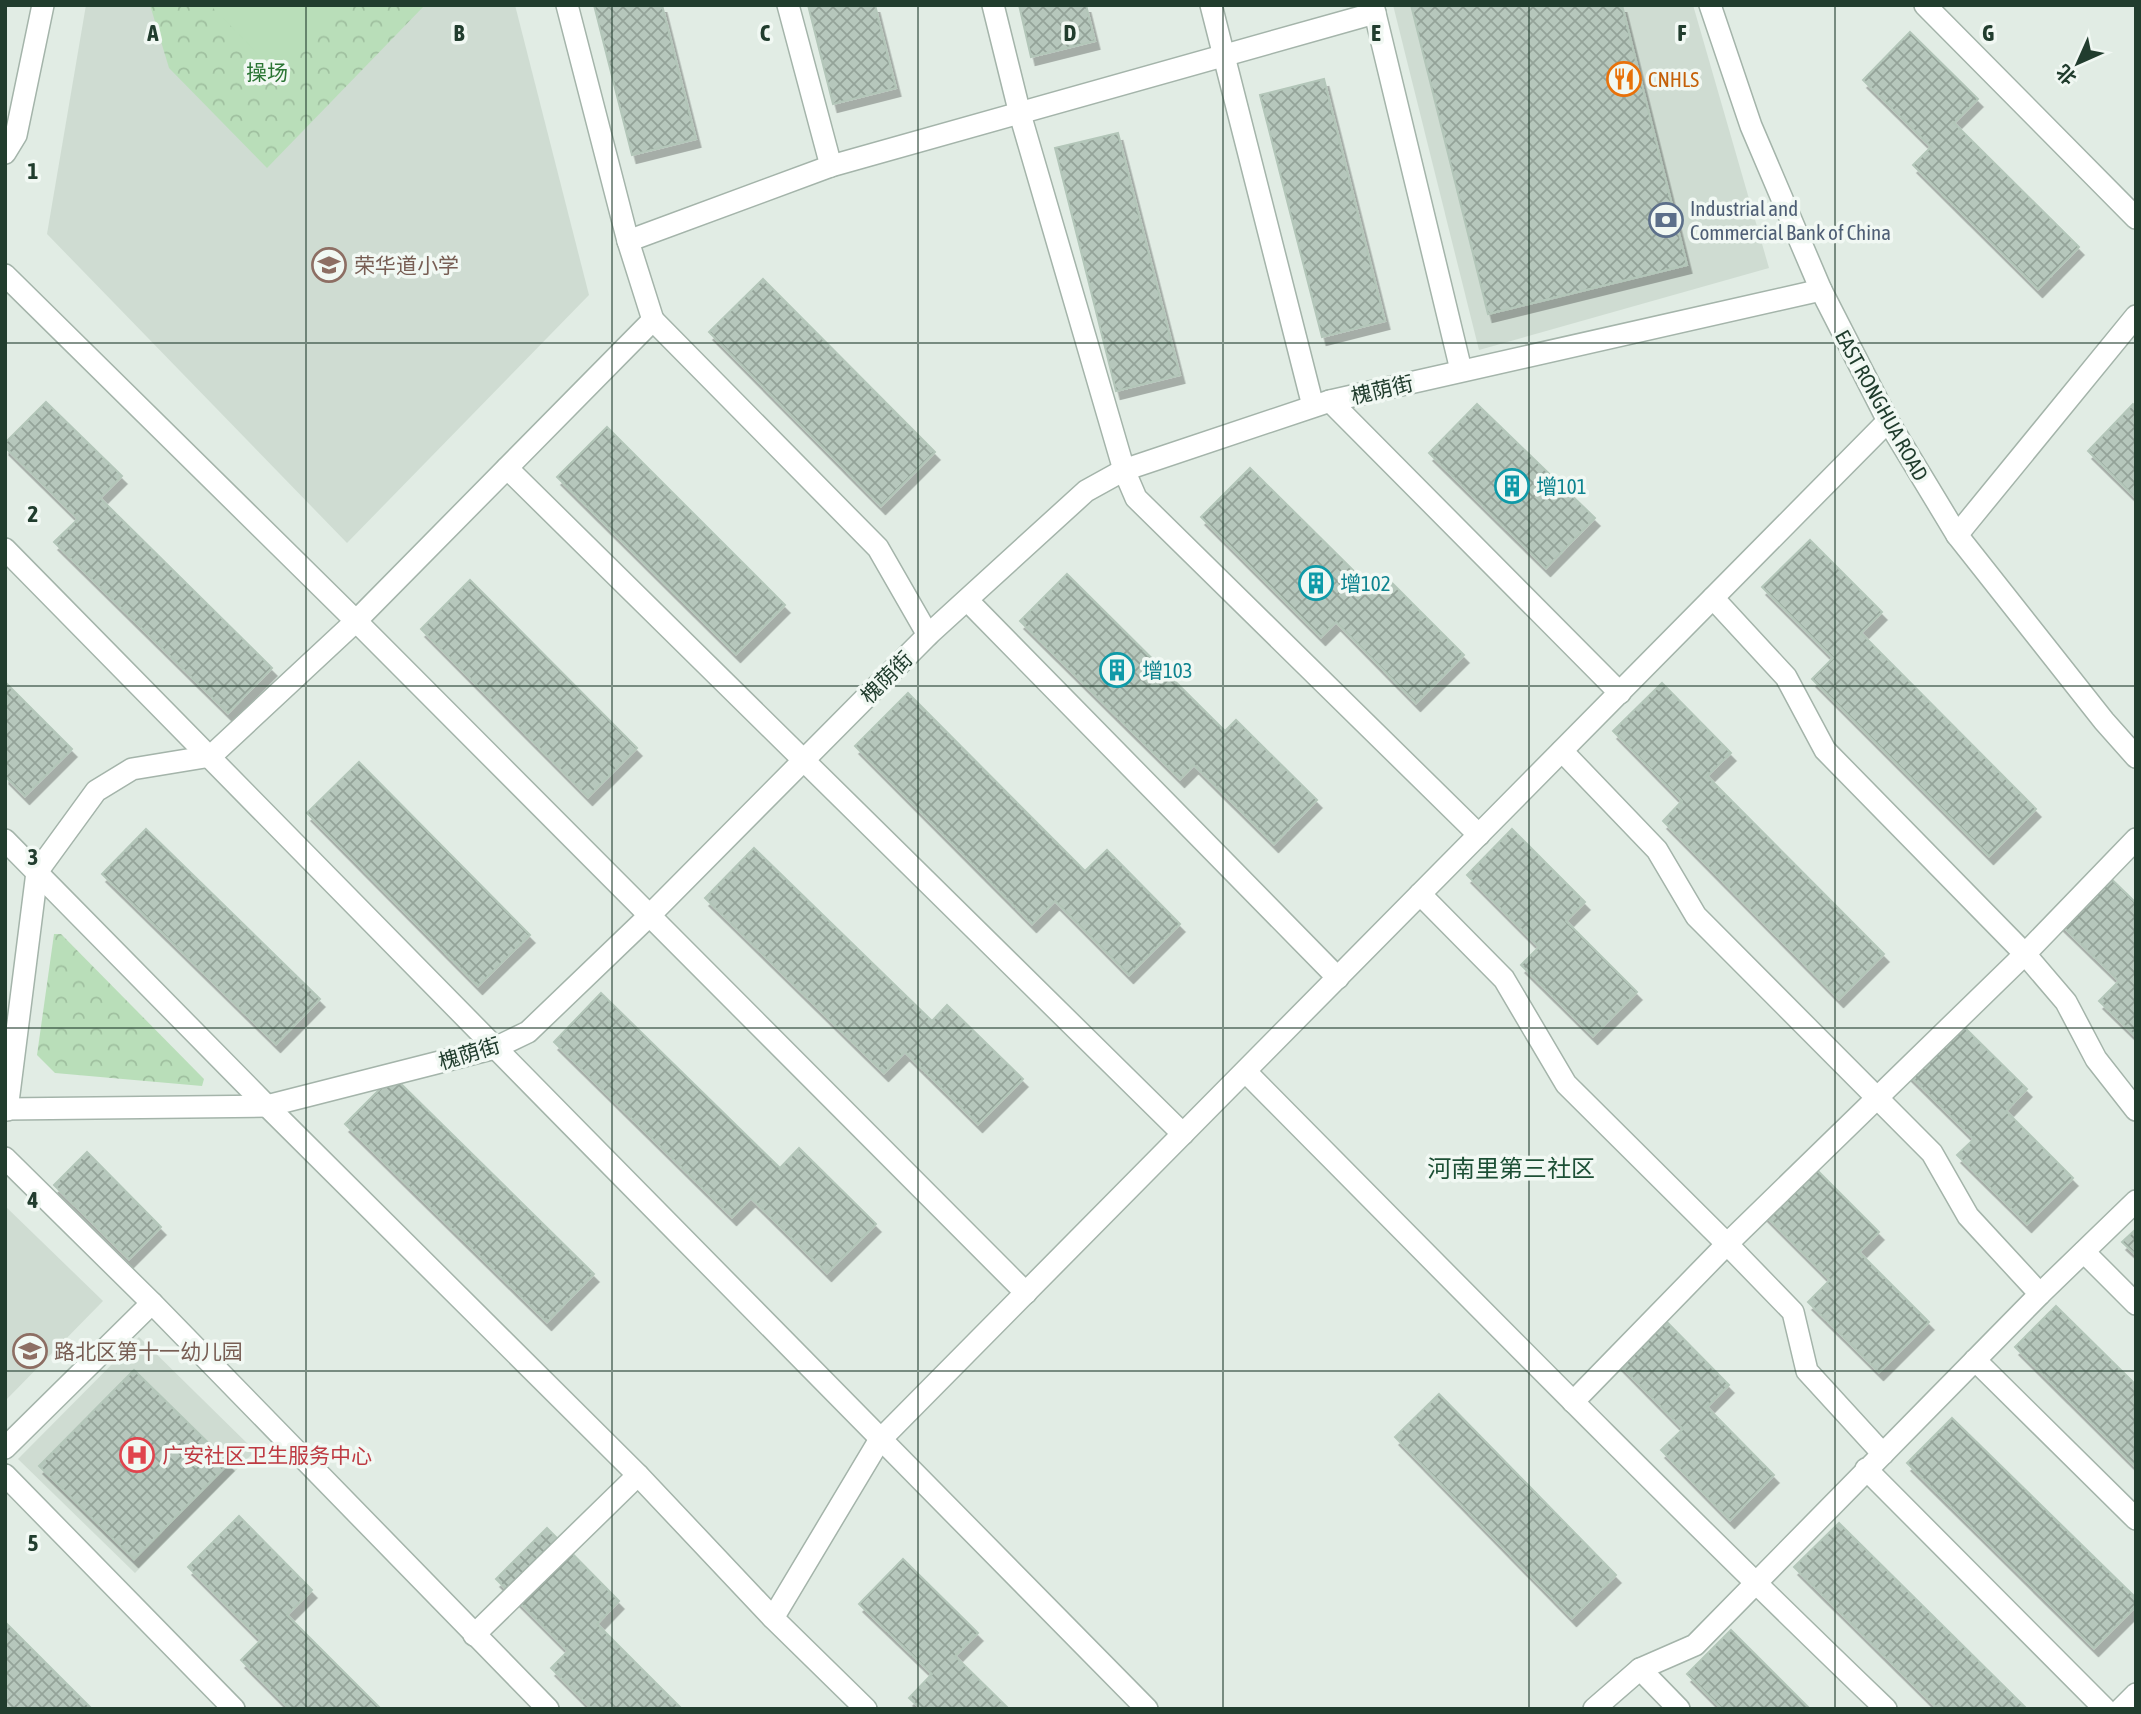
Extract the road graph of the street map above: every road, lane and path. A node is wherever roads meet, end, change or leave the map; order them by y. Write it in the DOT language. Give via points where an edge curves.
graph roads {
  1 [pos="43,5"];
  2 [pos="567,5"];
  3 [pos="789,5"];
  4 [pos="993,5"];
  5 [pos="1212,5"];
  6 [pos="1710,5"];
  7 [pos="1925,5"];
  8 [pos="1374,9"];
  9 [pos="1224,56"];
  10 [pos="1020,114"];
  11 [pos="9,140"];
  12 [pos="831,166"];
  13 [pos="2136,218"];
  14 [pos="628,242"];
  15 [pos="5,275"];
  16 [pos="1821,290"];
  17 [pos="2136,316"];
  18 [pos="653,320"];
  19 [pos="1461,370"];
  20 [pos="1321,403"];
  21 [pos="1888,422"];
  22 [pos="507,468"];
  23 [pos="1124,470"];
  24 [pos="1956,535"];
  25 [pos="5,549"];
  26 [pos="1713,598"];
  27 [pos="968,601"];
  28 [pos="356,621"];
  29 [pos="928,635"];
  30 [pos="1620,693"];
  31 [pos="1562,751"];
  32 [pos="211,756"];
  33 [pos="2136,757"];
  34 [pos="804,759"];
  35 [pos="1479,835"];
  36 [pos="2136,839"];
  37 [pos="5,840"];
  38 [pos="37,872"];
  39 [pos="1420,894"];
  40 [pos="650,915"];
  41 [pos="2025,954"];
  42 [pos="1338,978"];
  43 [pos="495,1048"];
  44 [pos="1246,1072"];
  45 [pos="1879,1098"];
  46 [pos="267,1106"];
  47 [pos="6,1110"];
  48 [pos="2136,1110"];
  49 [pos="1183,1134"];
  50 [pos="5,1158"];
  51 [pos="2136,1201"];
  52 [pos="1727,1244"];
  53 [pos="2084,1252"];
  54 [pos="1026,1293"];
  55 [pos="2040,1294"];
  56 [pos="152,1303"];
  57 [pos="2136,1304"];
  58 [pos="1975,1360"];
  59 [pos="1573,1402"];
  60 [pos="879,1441"];
  61 [pos="5,1448"];
  62 [pos="1883,1454"];
  63 [pos="1866,1469"];
  64 [pos="5,1475"];
  65 [pos="638,1475"];
  66 [pos="2136,1519"];
  67 [pos="1756,1584"];
  68 [pos="773,1618"];
  69 [pos="474,1635"];
  70 [pos="1640,1669"];
  71 [pos="2136,1695"];
  72 [pos="234,1709"];
  73 [pos="548,1709"];
  74 [pos="866,1709"];
  75 [pos="1147,1709"];
  76 [pos="1594,1709"];
  77 [pos="1679,1709"];
  78 [pos="1886,1709"];
  79 [pos="2105,1709"];
  80 [pos="2121,1709"];
  1 -- 11 [label="street"];
  2 -- 14 [label="street"];
  3 -- 12 [label="street"];
  4 -- 10 [label="street"];
  5 -- 9 [label="street"];
  6 -- 16 [label="street, EAST RONGHUA ROAD" via="1751,126"];
  7 -- 13 [label="street"];
  8 -- 9 [label="street"];
  8 -- 19 [label="street"];
  9 -- 10 [label="street"];
  9 -- 20 [label="street"];
  10 -- 12 [label="street"];
  10 -- 23 [label="street"];
  12 -- 14 [label="street"];
  14 -- 18 [label="street"];
  15 -- 28 [label="street"];
  16 -- 19 [label="street, 槐荫街"];
  16 -- 21 [label="street, EAST RONGHUA ROAD"];
  17 -- 24 [label="street"];
  18 -- 22 [label="street"];
  18 -- 29 [label="street" via="878,548"];
  19 -- 20 [label="street, 槐荫街"];
  20 -- 23 [label="street, 槐荫街"];
  20 -- 30 [label="street"];
  21 -- 24 [label="street, EAST RONGHUA ROAD"];
  21 -- 26 [label="street"];
  22 -- 28 [label="street"];
  22 -- 34 [label="street"];
  23 -- 27 [label="street, 槐荫街" via="1086,491"];
  23 -- 35 [label="street" via="1136,498"];
  24 -- 33 [label="street, EAST RONGHUA ROAD"];
  25 -- 32 [label="street"];
  26 -- 30 [label="street"];
  26 -- 41 [label="street" via="1786,677 1825,750"];
  27 -- 29 [label="street, 槐荫街"];
  27 -- 42 [label="street"];
  28 -- 32 [label="street"];
  28 -- 40 [label="street"];
  29 -- 34 [label="street, 槐荫街"];
  30 -- 31 [label="street"];
  31 -- 35 [label="street"];
  31 -- 45 [label="street" via="1657,850 1696,916"];
  32 -- 38 [label="street" via="132,769 96,791"];
  32 -- 43 [label="street"];
  34 -- 40 [label="street, 槐荫街"];
  34 -- 49 [label="street"];
  35 -- 39 [label="street"];
  36 -- 41 [label="street"];
  37 -- 38 [label="street"];
  38 -- 46 [label="street"];
  38 -- 47 [label="street"];
  39 -- 42 [label="street"];
  39 -- 52 [label="street" via="1504,979 1566,1084"];
  40 -- 43 [label="street, 槐荫街" via="528,1032"];
  40 -- 54 [label="street"];
  41 -- 45 [label="street"];
  41 -- 48 [label="street" via="2066,1002 2096,1059"];
  42 -- 44 [label="street"];
  43 -- 46 [label="street, 槐荫街"];
  43 -- 60 [label="street"];
  44 -- 49 [label="street"];
  44 -- 59 [label="street"];
  45 -- 52 [label="street"];
  45 -- 55 [label="street" via="1932,1153 1968,1216"];
  46 -- 47 [label="street, 槐荫街"];
  46 -- 65 [label="street"];
  49 -- 54 [label="street"];
  50 -- 56 [label="street"];
  51 -- 53 [label="street"];
  52 -- 59 [label="street"];
  52 -- 62 [label="street" via="1793,1312 1807,1371"];
  53 -- 55 [label="street"];
  53 -- 57 [label="street"];
  54 -- 60 [label="street"];
  55 -- 58 [label="street"];
  56 -- 61 [label="street"];
  56 -- 69 [label="street"];
  58 -- 62 [label="street"];
  58 -- 66 [label="street"];
  59 -- 67 [label="street"];
  60 -- 68 [label="street"];
  60 -- 75 [label="street"];
  62 -- 63 [label="street"];
  63 -- 67 [label="street"];
  63 -- 79 [label="street"];
  64 -- 72 [label="street"];
  65 -- 68 [label="street"];
  65 -- 69 [label="street"];
  67 -- 70 [label="street" via="1695,1645"];
  67 -- 78 [label="street"];
  68 -- 74 [label="street"];
  69 -- 73 [label="street"];
  70 -- 76 [label="street"];
  70 -- 77 [label="street"];
  71 -- 80 [label="street"];
}
